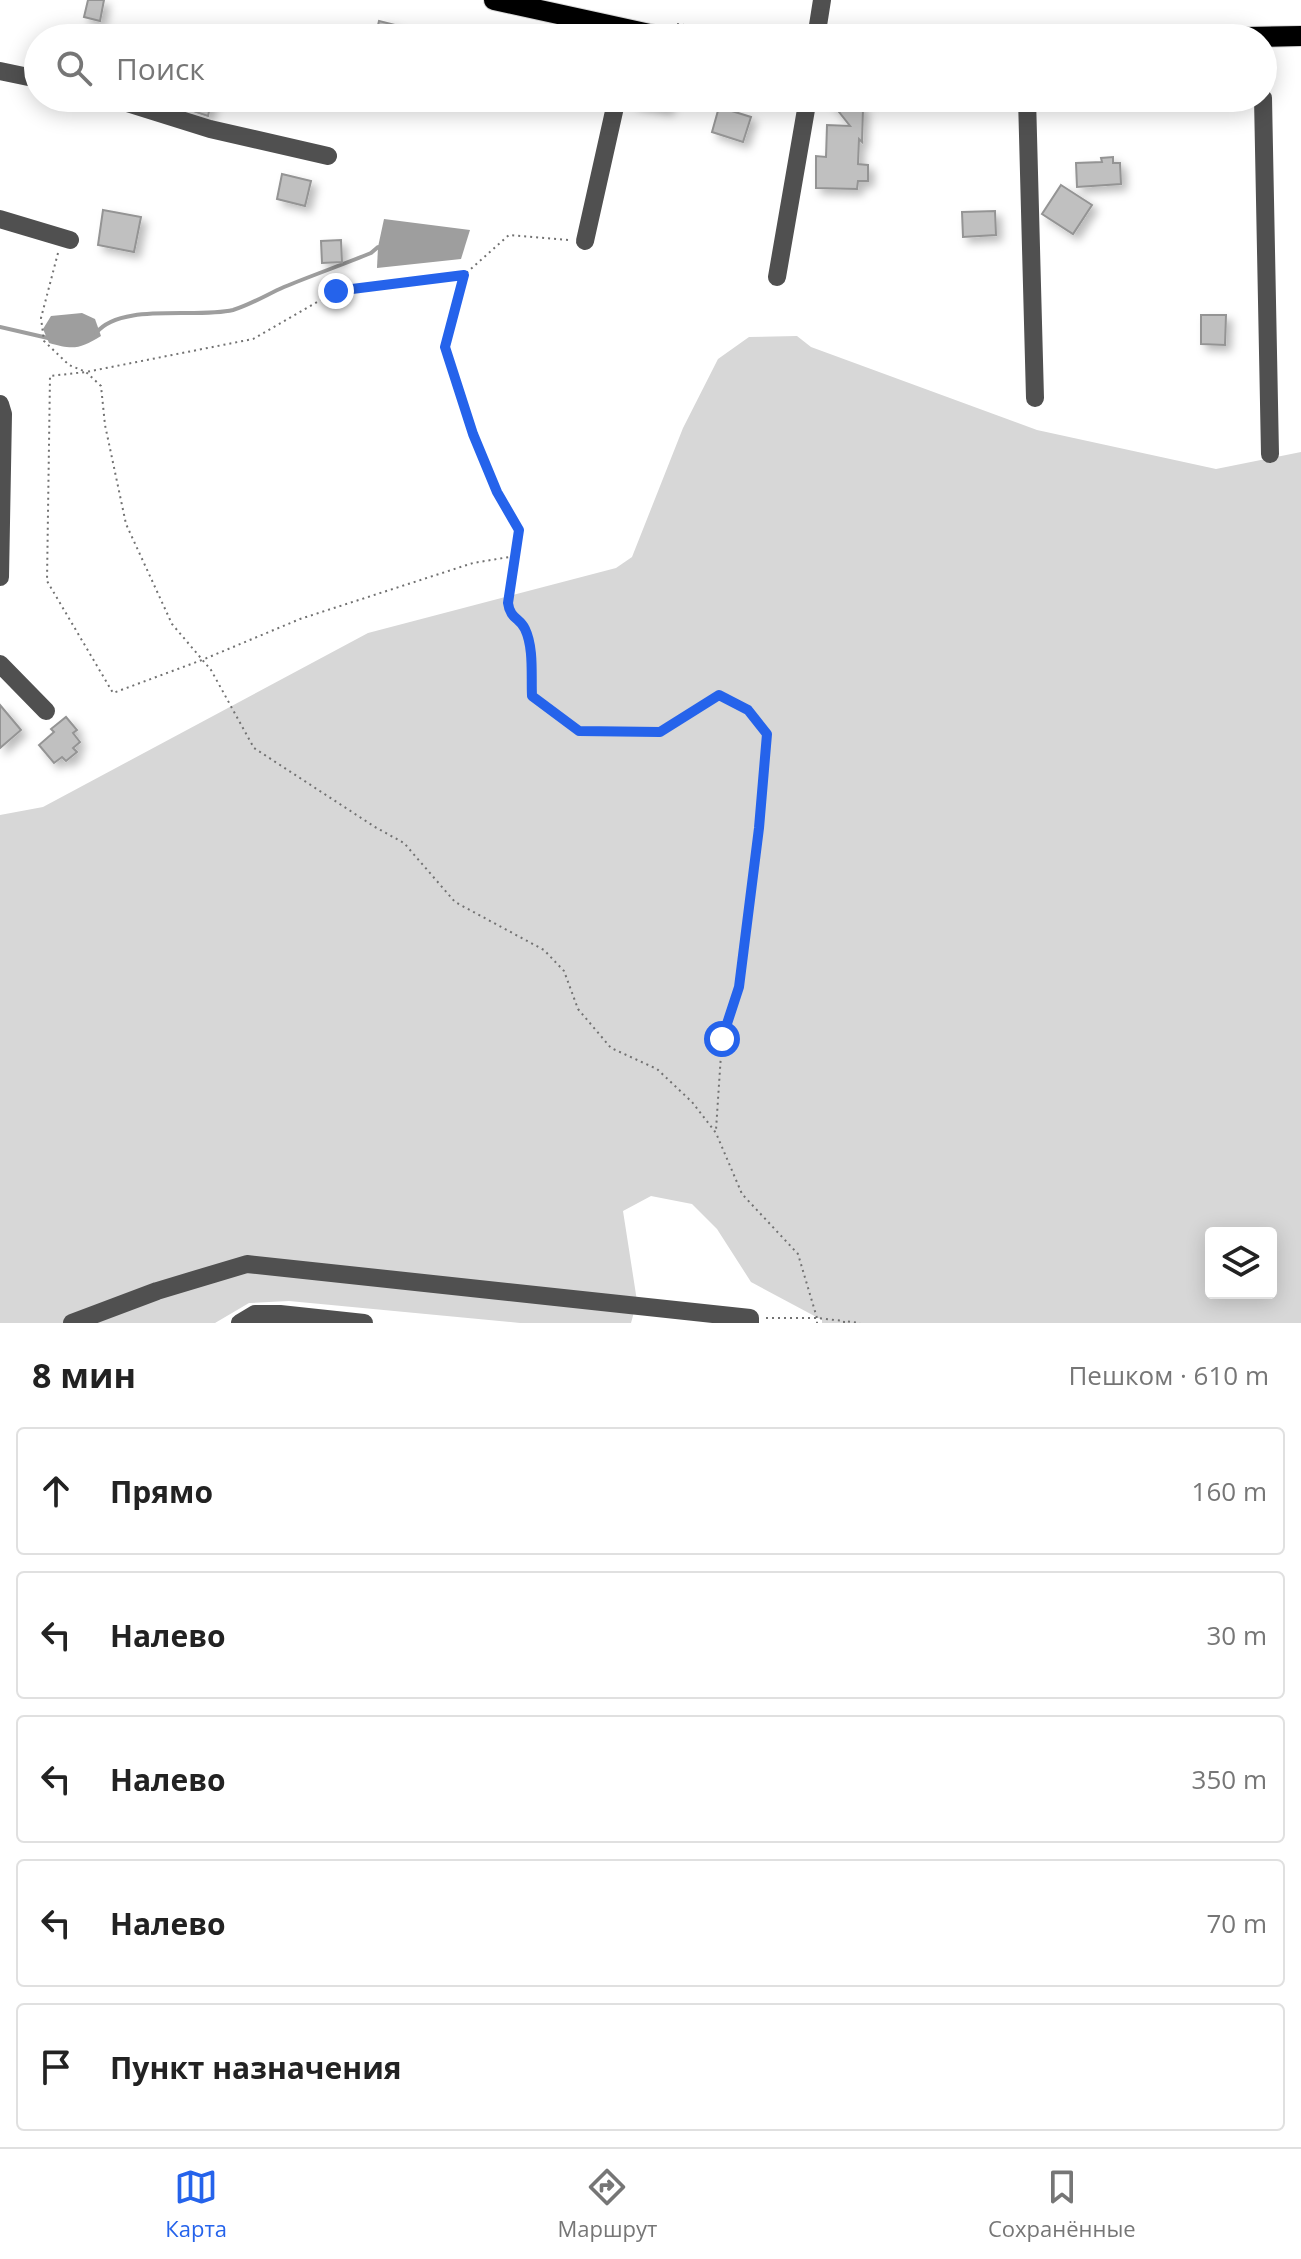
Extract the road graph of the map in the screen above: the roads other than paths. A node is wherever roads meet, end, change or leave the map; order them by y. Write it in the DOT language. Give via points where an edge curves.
graph roads {
  1 [pos="494,0"];
  2 [pos="822,0"];
  3 [pos="591,24"];
  4 [pos="818,24"];
  5 [pos="1301,36"];
  6 [pos="1277,37"];
  7 [pos="0,71"];
  8 [pos="24,76"];
  9 [pos="156,112"];
  10 [pos="614,112"];
  11 [pos="806,112"];
  12 [pos="1027,112"];
  13 [pos="1263,112"];
  14 [pos="328,156"];
  15 [pos="0,219"];
  16 [pos="66,239"];
  17 [pos="585,241"];
  18 [pos="777,277"];
  19 [pos="1035,398"];
  20 [pos="0,404"];
  21 [pos="1270,454"];
  22 [pos="0,577"];
  23 [pos="0,664"];
  24 [pos="46,711"];
  25 [pos="750,1321"];
  26 [pos="72,1323"];
  27 [pos="240,1323"];
  28 [pos="364,1323"];
  1 -- 3 [label="main road"];
  2 -- 4 [label="street"];
  5 -- 6 [label="main road"];
  7 -- 8 [label="street"];
  9 -- 14 [label="street"];
  10 -- 17 [label="street"];
  11 -- 18 [label="street"];
  12 -- 19 [label="street"];
  13 -- 21 [label="street"];
  15 -- 16 [label="street"];
  20 -- 22 [label="street"];
  23 -- 24 [label="street"];
  25 -- 26 [label="street" via="247,1264"];
  27 -- 28 [label="street" via="255,1314 280,1314"];
}
